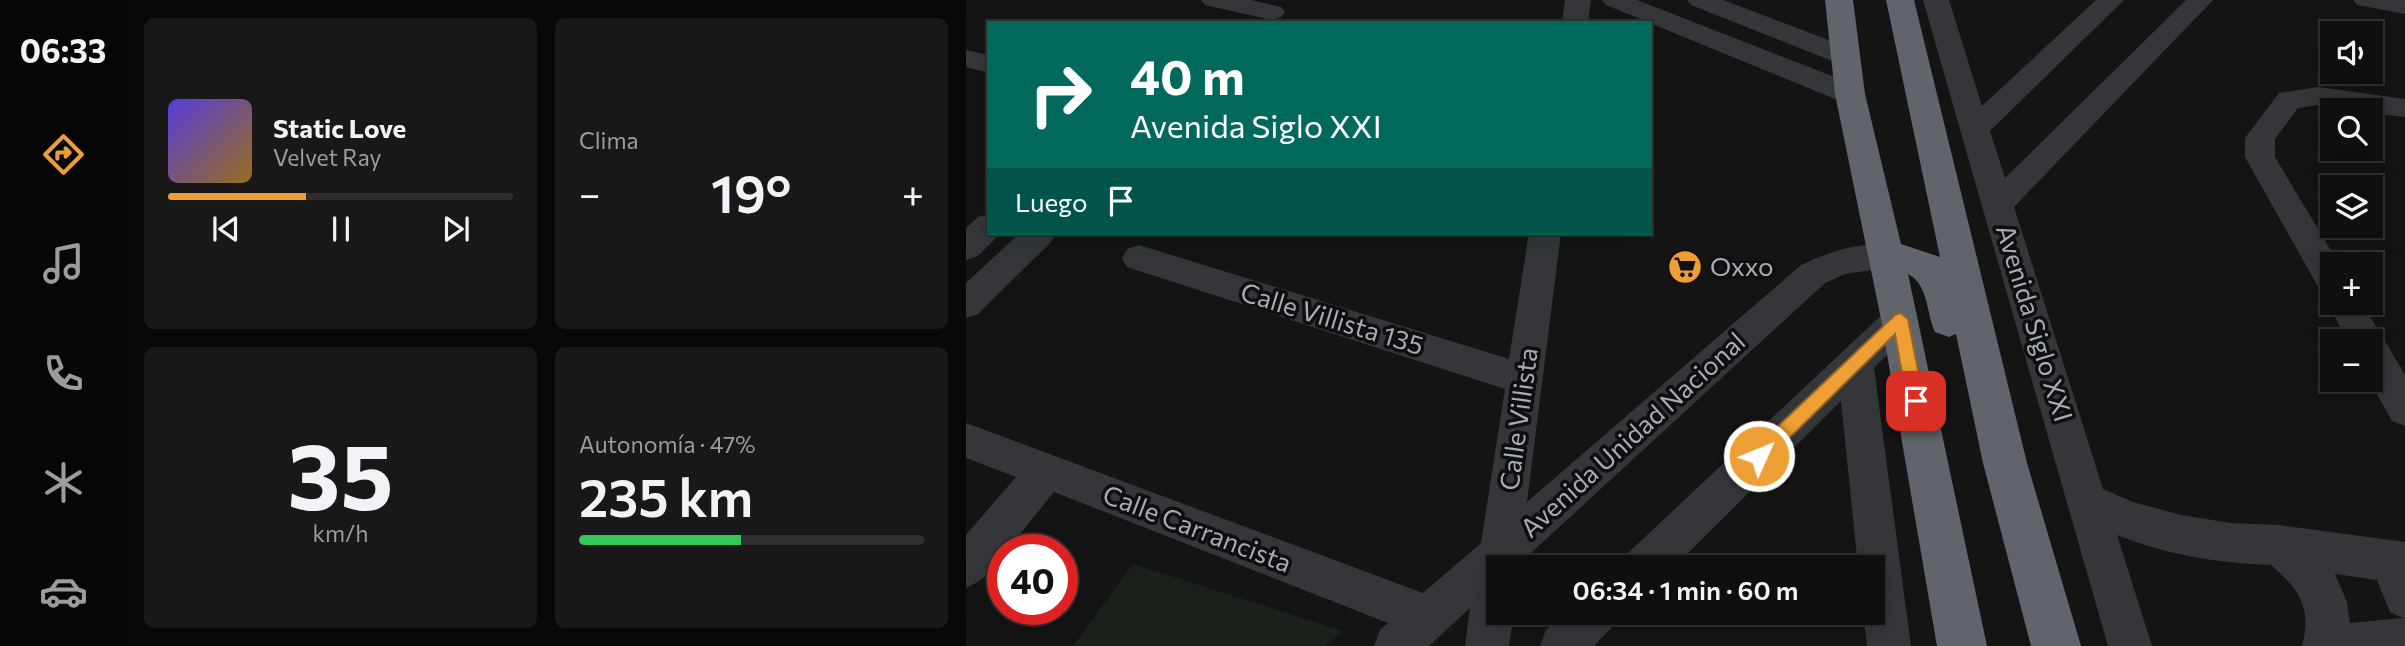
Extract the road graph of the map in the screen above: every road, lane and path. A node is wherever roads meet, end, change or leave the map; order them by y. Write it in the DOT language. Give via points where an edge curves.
graph roads {
  1 [pos="1214,0"];
  2 [pos="1578,0"];
  3 [pos="1615,0"];
  4 [pos="1700,0"];
  5 [pos="1839,0"];
  6 [pos="1900,0"];
  7 [pos="1936,0"];
  8 [pos="2111,0"];
  9 [pos="2200,0"];
  10 [pos="2366,0"];
  11 [pos="2405,6"];
  12 [pos="1263,21"];
  13 [pos="1575,21"];
  14 [pos="1845,56"];
  15 [pos="966,58"];
  16 [pos="987,63"];
  17 [pos="1850,94"];
  18 [pos="2405,108"];
  19 [pos="1976,128"];
  20 [pos="1998,203"];
  21 [pos="966,209"];
  22 [pos="987,215"];
  23 [pos="987,228"];
  24 [pos="1038,235"];
  25 [pos="1545,235"];
  26 [pos="966,247"];
  27 [pos="1886,257"];
  28 [pos="1139,258"];
  29 [pos="2320,261"];
  30 [pos="966,304"];
  31 [pos="1900,319"];
  32 [pos="1855,364"];
  33 [pos="2383,370"];
  34 [pos="1524,379"];
  35 [pos="2403,402"];
  36 [pos="966,440"];
  37 [pos="2005,463"];
  38 [pos="1047,471"];
  39 [pos="2087,502"];
  40 [pos="2279,545"];
  41 [pos="1499,555"];
  42 [pos="1656,555"];
  43 [pos="1486,566"];
  44 [pos="966,567"];
  45 [pos="2403,574"];
  46 [pos="1428,617"];
  47 [pos="1490,625"];
  48 [pos="1584,625"];
  49 [pos="2405,640"];
  50 [pos="1396,646"];
  51 [pos="1487,646"];
  52 [pos="1562,646"];
  53 [pos="1889,646"];
  54 [pos="1962,646"];
  55 [pos="2056,646"];
  56 [pos="2130,646"];
  57 [pos="2324,646"];
  58 [pos="2347,646"];
  1 -- 12 [label="street" via="1272,12"];
  2 -- 13 [label="street"];
  3 -- 17 [label="street"];
  4 -- 14 [label="street"];
  5 -- 14 [label="highway"];
  6 -- 37 [label="highway, Avenida Siglo XXI"];
  7 -- 19 [label="street, Avenida Siglo XXI"];
  8 -- 19 [label="street"];
  9 -- 20 [label="street"];
  10 -- 11 [label="street"];
  14 -- 17 [label="highway"];
  15 -- 16 [label="street"];
  17 -- 27 [label="highway"];
  18 -- 29 [label="street" via="2318,96 2289,100 2260,138 2260,158"];
  19 -- 20 [label="street, Avenida Siglo XXI"];
  20 -- 39 [label="street, Avenida Siglo XXI"];
  21 -- 22 [label="street"];
  23 -- 26 [label="street"];
  24 -- 30 [label="street"];
  25 -- 34 [label="street, Calle Villista"];
  27 -- 31 [label="highway"];
  27 -- 37 [label="highway" via="1908,258 1940,279 1968,409"];
  27 -- 41 [label="street, Avenida Unidad Nacional" via="1840,262 1813,274"];
  28 -- 34 [label="street, Calle Villista 135"];
  31 -- 32 [label="street"];
  31 -- 54 [label="highway"];
  32 -- 42 [label="street"];
  32 -- 53 [label="street"];
  33 -- 35 [label="street"];
  34 -- 41 [label="street, Calle Villista"];
  36 -- 38 [label="street, Calle Carrancista"];
  37 -- 55 [label="highway, Avenida Siglo XXI"];
  38 -- 44 [label="street"];
  38 -- 46 [label="street, Calle Carrancista"];
  39 -- 40 [label="street" via="2181,535"];
  39 -- 56 [label="street, Avenida Siglo XXI"];
  40 -- 45 [label="street"];
  40 -- 57 [label="street" via="2313,576 2324,596 2329,624"];
  43 -- 46 [label="street, Avenida Unidad Nacional"];
  46 -- 50 [label="street, Avenida Unidad Nacional"];
  47 -- 51 [label="street, Calle Villista"];
  48 -- 52 [label="street"];
  49 -- 58 [label="street"];
}
